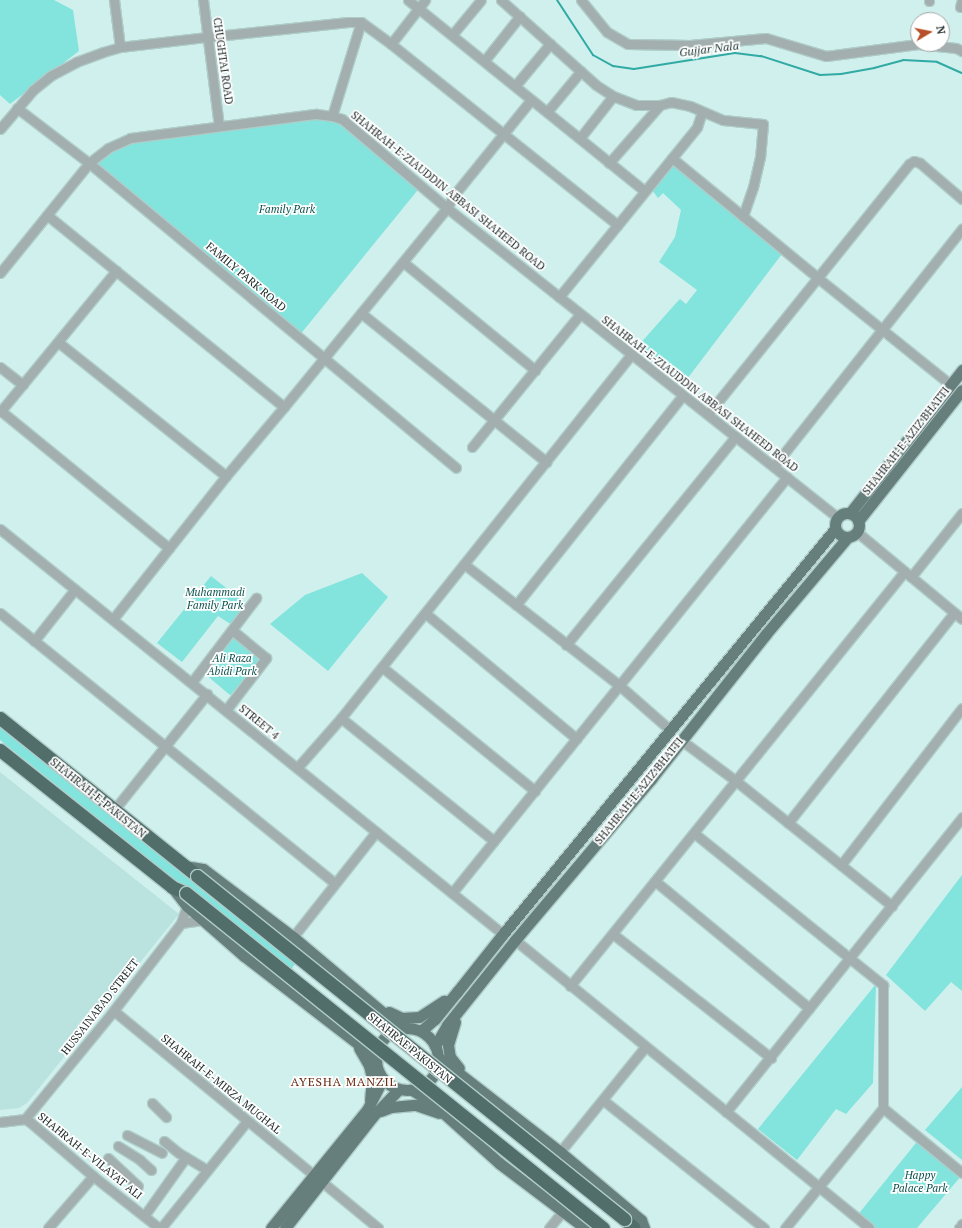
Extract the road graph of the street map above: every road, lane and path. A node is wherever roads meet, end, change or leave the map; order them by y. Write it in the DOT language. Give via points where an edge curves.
graph roads {
  1 [pos="114,0"];
  2 [pos="203,0"];
  3 [pos="408,0"];
  4 [pos="425,0"];
  5 [pos="481,0"];
  6 [pos="501,0"];
  7 [pos="581,0"];
  8 [pos="419,8"];
  9 [pos="520,16"];
  10 [pos="361,22"];
  11 [pos="452,35"];
  12 [pos="207,37"];
  13 [pos="391,44"];
  14 [pos="550,44"];
  15 [pos="120,48"];
  16 [pos="962,51"];
  17 [pos="485,60"];
  18 [pos="580,71"];
  19 [pos="515,86"];
  20 [pos="613,96"];
  21 [pos="531,100"];
  22 [pos="660,105"];
  23 [pos="18,108"];
  24 [pos="547,112"];
  25 [pos="702,112"];
  26 [pos="332,116"];
  27 [pos="220,126"];
  28 [pos="0,129"];
  29 [pos="504,134"];
  30 [pos="580,138"];
  31 [pos="672,158"];
  32 [pos="89,163"];
  33 [pos="609,163"];
  34 [pos="645,191"];
  35 [pos="962,199"];
  36 [pos="447,208"];
  37 [pos="48,215"];
  38 [pos="743,216"];
  39 [pos="618,225"];
  40 [pos="962,229"];
  41 [pos="403,262"];
  42 [pos="116,271"];
  43 [pos="0,273"];
  44 [pos="818,278"];
  45 [pos="559,297"];
  46 [pos="361,313"];
  47 [pos="580,314"];
  48 [pos="883,330"];
  49 [pos="58,342"];
  50 [pos="631,355"];
  51 [pos="325,358"];
  52 [pos="0,367"];
  53 [pos="535,370"];
  54 [pos="962,370"];
  55 [pos="950,384"];
  56 [pos="23,385"];
  57 [pos="961,392"];
  58 [pos="682,396"];
  59 [pos="284,408"];
  60 [pos="0,412"];
  61 [pos="708,414"];
  62 [pos="494,420"];
  63 [pos="736,436"];
  64 [pos="472,447"];
  65 [pos="546,462"];
  66 [pos="774,466"];
  67 [pos="456,468"];
  68 [pos="226,476"];
  69 [pos="787,477"];
  70 [pos="850,513"];
  71 [pos="962,513"];
  72 [pos="837,517"];
  73 [pos="858,526"];
  74 [pos="0,529"];
  75 [pos="835,529"];
  76 [pos="847,538"];
  77 [pos="169,548"];
  78 [pos="464,564"];
  79 [pos="908,575"];
  80 [pos="75,589"];
  81 [pos="256,598"];
  82 [pos="516,605"];
  83 [pos="0,613"];
  84 [pos="425,613"];
  85 [pos="960,617"];
  86 [pos="113,619"];
  87 [pos="232,630"];
  88 [pos="34,641"];
  89 [pos="566,645"];
  90 [pos="382,667"];
  91 [pos="192,682"];
  92 [pos="620,686"];
  93 [pos="207,694"];
  94 [pos="962,708"];
  95 [pos="226,710"];
  96 [pos="0,718"];
  97 [pos="341,718"];
  98 [pos="670,730"];
  99 [pos="577,739"];
  100 [pos="681,740"];
  101 [pos="165,745"];
  102 [pos="0,750"];
  103 [pos="297,768"];
  104 [pos="736,781"];
  105 [pos="535,791"];
  106 [pos="114,810"];
  107 [pos="962,817"];
  108 [pos="788,823"];
  109 [pos="376,832"];
  110 [pos="694,833"];
  111 [pos="494,841"];
  112 [pos="841,865"];
  113 [pos="182,866"];
  114 [pos="197,876"];
  115 [pos="654,882"];
  116 [pos="335,883"];
  117 [pos="172,887"];
  118 [pos="186,893"];
  119 [pos="452,893"];
  120 [pos="187,906"];
  121 [pos="892,906"];
  122 [pos="203,920"];
  123 [pos="181,923"];
  124 [pos="503,934"];
  125 [pos="613,934"];
  126 [pos="293,936"];
  127 [pos="515,940"];
  128 [pos="851,958"];
  129 [pos="338,973"];
  130 [pos="570,986"];
  131 [pos="458,992"];
  132 [pos="809,1008"];
  133 [pos="114,1011"];
  134 [pos="458,1012"];
  135 [pos="404,1028"];
  136 [pos="421,1031"];
  137 [pos="353,1041"];
  138 [pos="645,1047"];
  139 [pos="437,1051"];
  140 [pos="376,1057"];
  141 [pos="771,1058"];
  142 [pos="383,1079"];
  143 [pos="477,1087"];
  144 [pos="399,1089"];
  145 [pos="412,1090"];
  146 [pos="603,1100"];
  147 [pos="152,1103"];
  148 [pos="883,1108"];
  149 [pos="374,1109"];
  150 [pos="726,1112"];
  151 [pos="447,1116"];
  152 [pos="166,1117"];
  153 [pos="25,1119"];
  154 [pos="248,1121"];
  155 [pos="0,1122"];
  156 [pos="127,1135"];
  157 [pos="164,1142"];
  158 [pos="118,1146"];
  159 [pos="560,1152"];
  160 [pos="162,1153"];
  161 [pos="186,1157"];
  162 [pos="108,1158"];
  163 [pos="150,1170"];
  164 [pos="207,1170"];
  165 [pos="962,1173"];
  166 [pos="93,1176"];
  167 [pos="318,1178"];
  168 [pos="138,1186"];
  169 [pos="818,1186"];
  170 [pos="563,1211"];
  171 [pos="144,1216"];
  172 [pos="962,1224"];
  173 [pos="48,1228"];
  174 [pos="160,1228"];
  175 [pos="271,1228"];
  176 [pos="285,1228"];
  177 [pos="378,1228"];
  178 [pos="549,1228"];
  179 [pos="585,1228"];
  180 [pos="603,1228"];
  181 [pos="634,1228"];
  182 [pos="644,1228"];
  183 [pos="764,1228"];
  184 [pos="785,1228"];
  185 [pos="869,1228"];
  186 [pos="959,1228"];
  1 -- 15 [label="street"];
  2 -- 12 [label="street, CHUGHTAI ROAD"];
  3 -- 8 [label="street"];
  4 -- 8 [label="street"];
  5 -- 11 [label="street"];
  6 -- 9 [label="street"];
  7 -- 16 [label="street" via="607,32 628,44 690,45 766,38 826,56 918,44 956,48"];
  8 -- 11 [label="street"];
  8 -- 13 [label="street"];
  9 -- 14 [label="street"];
  9 -- 17 [label="street"];
  10 -- 12 [label="street"];
  10 -- 13 [label="street"];
  10 -- 26 [label="street"];
  11 -- 17 [label="street"];
  12 -- 15 [label="street"];
  12 -- 27 [label="street, CHUGHTAI ROAD"];
  13 -- 29 [label="street"];
  14 -- 18 [label="street"];
  14 -- 19 [label="street"];
  15 -- 23 [label="street" via="76,62 50,76 33,90"];
  17 -- 19 [label="street"];
  18 -- 20 [label="street"];
  18 -- 24 [label="street"];
  19 -- 21 [label="street"];
  20 -- 22 [label="street" via="636,105"];
  20 -- 30 [label="street"];
  21 -- 24 [label="street"];
  21 -- 29 [label="street"];
  22 -- 25 [label="street" via="671,102 690,106"];
  22 -- 33 [label="street"];
  23 -- 28 [label="street"];
  23 -- 32 [label="street, FAMILY PARK ROAD"];
  24 -- 30 [label="street"];
  25 -- 31 [label="street" via="697,127"];
  25 -- 38 [label="street" via="723,120 763,124 760,157"];
  26 -- 27 [label="street, SHAHRAH-E-ZIAUDDIN ABBASI SHAHEED ROAD" via="316,114"];
  26 -- 36 [label="street, SHAHRAH-E-ZIAUDDIN ABBASI SHAHEED ROAD" via="342,119"];
  27 -- 32 [label="street, SHAHRAH-E-ZIAUDDIN ABBASI SHAHEED ROAD" via="130,138 108,148"];
  29 -- 36 [label="street" via="454,195"];
  29 -- 39 [label="street"];
  30 -- 33 [label="street"];
  31 -- 34 [label="street"];
  31 -- 38 [label="street"];
  32 -- 37 [label="street, SHAHRAH-E-ZIAUDDIN ABBASI SHAHEED ROAD"];
  32 -- 51 [label="street, FAMILY PARK ROAD"];
  33 -- 34 [label="street"];
  34 -- 39 [label="street"];
  35 -- 44 [label="street" via="920,163 914,161"];
  36 -- 41 [label="street"];
  36 -- 45 [label="street, SHAHRAH-E-ZIAUDDIN ABBASI SHAHEED ROAD"];
  37 -- 42 [label="street"];
  37 -- 43 [label="street, SHAHRAH-E-ZIAUDDIN ABBASI SHAHEED ROAD"];
  38 -- 44 [label="street"];
  39 -- 45 [label="street"];
  40 -- 48 [label="street"];
  41 -- 46 [label="street"];
  41 -- 53 [label="street"];
  42 -- 49 [label="street"];
  42 -- 59 [label="street"];
  44 -- 48 [label="street"];
  44 -- 61 [label="street"];
  45 -- 47 [label="street, SHAHRAH-E-ZIAUDDIN ABBASI SHAHEED ROAD"];
  46 -- 51 [label="street"];
  46 -- 62 [label="street"];
  47 -- 50 [label="street, SHAHRAH-E-ZIAUDDIN ABBASI SHAHEED ROAD"];
  47 -- 53 [label="street"];
  48 -- 55 [label="street"];
  48 -- 66 [label="street"];
  49 -- 56 [label="street"];
  49 -- 68 [label="street"];
  50 -- 58 [label="street, SHAHRAH-E-ZIAUDDIN ABBASI SHAHEED ROAD"];
  50 -- 65 [label="street"];
  51 -- 59 [label="street"];
  51 -- 67 [label="street, FAMILY PARK ROAD"];
  52 -- 56 [label="street"];
  53 -- 62 [label="street"];
  54 -- 55 [label="main road, SHAHRAH-E-AZIZ BHATTI"];
  55 -- 70 [label="main road, SHAHRAH-E-AZIZ BHATTI"];
  56 -- 60 [label="street"];
  57 -- 73 [label="main road, SHAHRAH-E-AZIZ BHATTI"];
  58 -- 61 [label="street, SHAHRAH-E-ZIAUDDIN ABBASI SHAHEED ROAD"];
  58 -- 82 [label="street"];
  59 -- 68 [label="street"];
  60 -- 77 [label="street"];
  61 -- 63 [label="street, SHAHRAH-E-ZIAUDDIN ABBASI SHAHEED ROAD"];
  62 -- 64 [label="street"];
  62 -- 65 [label="street"];
  63 -- 66 [label="street, SHAHRAH-E-ZIAUDDIN ABBASI SHAHEED ROAD"];
  63 -- 89 [label="street"];
  65 -- 78 [label="street"];
  66 -- 69 [label="street, SHAHRAH-E-ZIAUDDIN ABBASI SHAHEED ROAD"];
  68 -- 77 [label="street"];
  69 -- 72 [label="street, SHAHRAH-E-ZIAUDDIN ABBASI SHAHEED ROAD"];
  69 -- 92 [label="street"];
  70 -- 72 [label="main road" via="843,513"];
  70 -- 73 [label="main road" via="855,516"];
  71 -- 79 [label="street"];
  72 -- 75 [label="main road"];
  73 -- 76 [label="main road" via="853,536"];
  73 -- 79 [label="street"];
  74 -- 80 [label="street, STREET 4"];
  75 -- 76 [label="main road" via="842,537"];
  75 -- 98 [label="main road, SHAHRAH-E-AZIZ BHATTI"];
  76 -- 100 [label="main road, SHAHRAH-E-AZIZ BHATTI"];
  77 -- 86 [label="street"];
  78 -- 82 [label="street"];
  78 -- 84 [label="street"];
  79 -- 85 [label="street"];
  79 -- 104 [label="street"];
  80 -- 86 [label="street, STREET 4"];
  80 -- 88 [label="street"];
  81 -- 87 [label="street"];
  82 -- 89 [label="street"];
  83 -- 88 [label="street"];
  84 -- 90 [label="street"];
  84 -- 99 [label="street"];
  85 -- 108 [label="street"];
  86 -- 91 [label="street, STREET 4"];
  87 -- 91 [label="street"];
  87 -- 95 [label="street" via="266,658"];
  88 -- 101 [label="street"];
  89 -- 92 [label="street"];
  90 -- 97 [label="street"];
  90 -- 105 [label="street"];
  91 -- 93 [label="street, STREET 4"];
  92 -- 98 [label="street"];
  92 -- 99 [label="street"];
  93 -- 95 [label="street, STREET 4"];
  93 -- 101 [label="street"];
  94 -- 112 [label="street"];
  95 -- 103 [label="street, STREET 4"];
  96 -- 106 [label="highway, SHAHRAH-E-PAKISTAN"];
  97 -- 103 [label="street"];
  97 -- 111 [label="street"];
  98 -- 124 [label="main road, SHAHRAH-E-AZIZ BHATTI"];
  99 -- 105 [label="street"];
  100 -- 104 [label="street"];
  100 -- 127 [label="main road, SHAHRAH-E-AZIZ BHATTI"];
  101 -- 106 [label="street"];
  101 -- 116 [label="street"];
  102 -- 117 [label="highway, SHAHRAH-E-PAKISTAN"];
  103 -- 109 [label="street, STREET 4"];
  104 -- 108 [label="street"];
  104 -- 110 [label="street"];
  105 -- 111 [label="street"];
  106 -- 113 [label="highway, SHAHRAH-E-PAKISTAN"];
  107 -- 121 [label="street"];
  108 -- 112 [label="street"];
  109 -- 116 [label="street"];
  109 -- 119 [label="street, STREET 4"];
  110 -- 115 [label="street"];
  110 -- 128 [label="street"];
  111 -- 119 [label="street"];
  112 -- 121 [label="street"];
  113 -- 114 [label="highway, SHAHRAH-E-PAKISTAN"];
  113 -- 126 [label="main road" via="203,869"];
  114 -- 181 [label="highway, SHAHRAE PAKISTAN, bridge"];
  115 -- 125 [label="street"];
  115 -- 132 [label="street"];
  116 -- 126 [label="street"];
  117 -- 118 [label="highway, SHAHRAH-E-PAKISTAN"];
  117 -- 120 [label="main road"];
  118 -- 180 [label="highway, SHAHRAE PAKISTAN, bridge"];
  119 -- 124 [label="street, STREET 4"];
  120 -- 122 [label="main road"];
  120 -- 123 [label="street, HUSSAINABAD STREET"];
  121 -- 128 [label="street"];
  122 -- 123 [label="street"];
  122 -- 137 [label="main road" via="244,956"];
  123 -- 133 [label="street, HUSSAINABAD STREET"];
  124 -- 131 [label="main road, SHAHRAH-E-AZIZ BHATTI"];
  125 -- 130 [label="street"];
  125 -- 141 [label="street"];
  126 -- 129 [label="main road"];
  127 -- 130 [label="street"];
  127 -- 134 [label="main road, SHAHRAH-E-AZIZ BHATTI"];
  128 -- 132 [label="street"];
  128 -- 148 [label="street" via="883,985"];
  129 -- 131 [label="main road" via="385,1010 402,1018 425,1014"];
  129 -- 135 [label="main road"];
  130 -- 138 [label="street"];
  131 -- 136 [label="main road, SHAHRAH-E-AZIZ BHATTI"];
  132 -- 141 [label="street"];
  133 -- 153 [label="street, HUSSAINABAD STREET"];
  133 -- 154 [label="street, SHAHRAH-E-MIRZA MUGHAL"];
  134 -- 139 [label="main road, SHAHRAH-E-AZIZ BHATTI"];
  134 -- 143 [label="main road" via="449,1038 449,1052 454,1063"];
  135 -- 136 [label="main road"];
  135 -- 140 [label="main road" via="390,1032 384,1037"];
  136 -- 139 [label="main road" via="432,1040"];
  137 -- 140 [label="main road"];
  137 -- 149 [label="main road" via="363,1054 371,1072"];
  138 -- 146 [label="street"];
  138 -- 150 [label="street"];
  139 -- 143 [label="main road"];
  139 -- 145 [label="main road" via="434,1075 421,1087"];
  140 -- 142 [label="main road" via="377,1069"];
  141 -- 150 [label="street"];
  142 -- 144 [label="main road" via="390,1086"];
  142 -- 149 [label="main road"];
  143 -- 159 [label="main road"];
  144 -- 145 [label="main road"];
  144 -- 149 [label="main road"];
  145 -- 151 [label="main road"];
  146 -- 159 [label="street"];
  146 -- 183 [label="street"];
  147 -- 152 [label="street"];
  148 -- 165 [label="street"];
  148 -- 169 [label="street"];
  149 -- 151 [label="main road" via="416,1104"];
  149 -- 167 [label="main road"];
  150 -- 169 [label="street"];
  151 -- 170 [label="main road" via="499,1163"];
  153 -- 155 [label="street, SHAHRAH-E-VILAYAT ALI"];
  153 -- 166 [label="street, SHAHRAH-E-VILAYAT ALI"];
  154 -- 164 [label="street"];
  154 -- 167 [label="street, SHAHRAH-E-MIRZA MUGHAL"];
  156 -- 160 [label="street"];
  157 -- 161 [label="street"];
  158 -- 163 [label="street"];
  159 -- 182 [label="main road" via="641,1220"];
  161 -- 164 [label="street"];
  161 -- 171 [label="street"];
  162 -- 168 [label="street"];
  164 -- 174 [label="street"];
  166 -- 171 [label="street, SHAHRAH-E-VILAYAT ALI"];
  166 -- 173 [label="street"];
  167 -- 175 [label="main road"];
  167 -- 176 [label="main road"];
  167 -- 177 [label="street, SHAHRAH-E-MIRZA MUGHAL"];
  169 -- 184 [label="street"];
  169 -- 185 [label="street"];
  170 -- 178 [label="street"];
  170 -- 179 [label="main road"];
  171 -- 174 [label="street, SHAHRAH-E-VILAYAT ALI"];
  172 -- 186 [label="street"];
}
